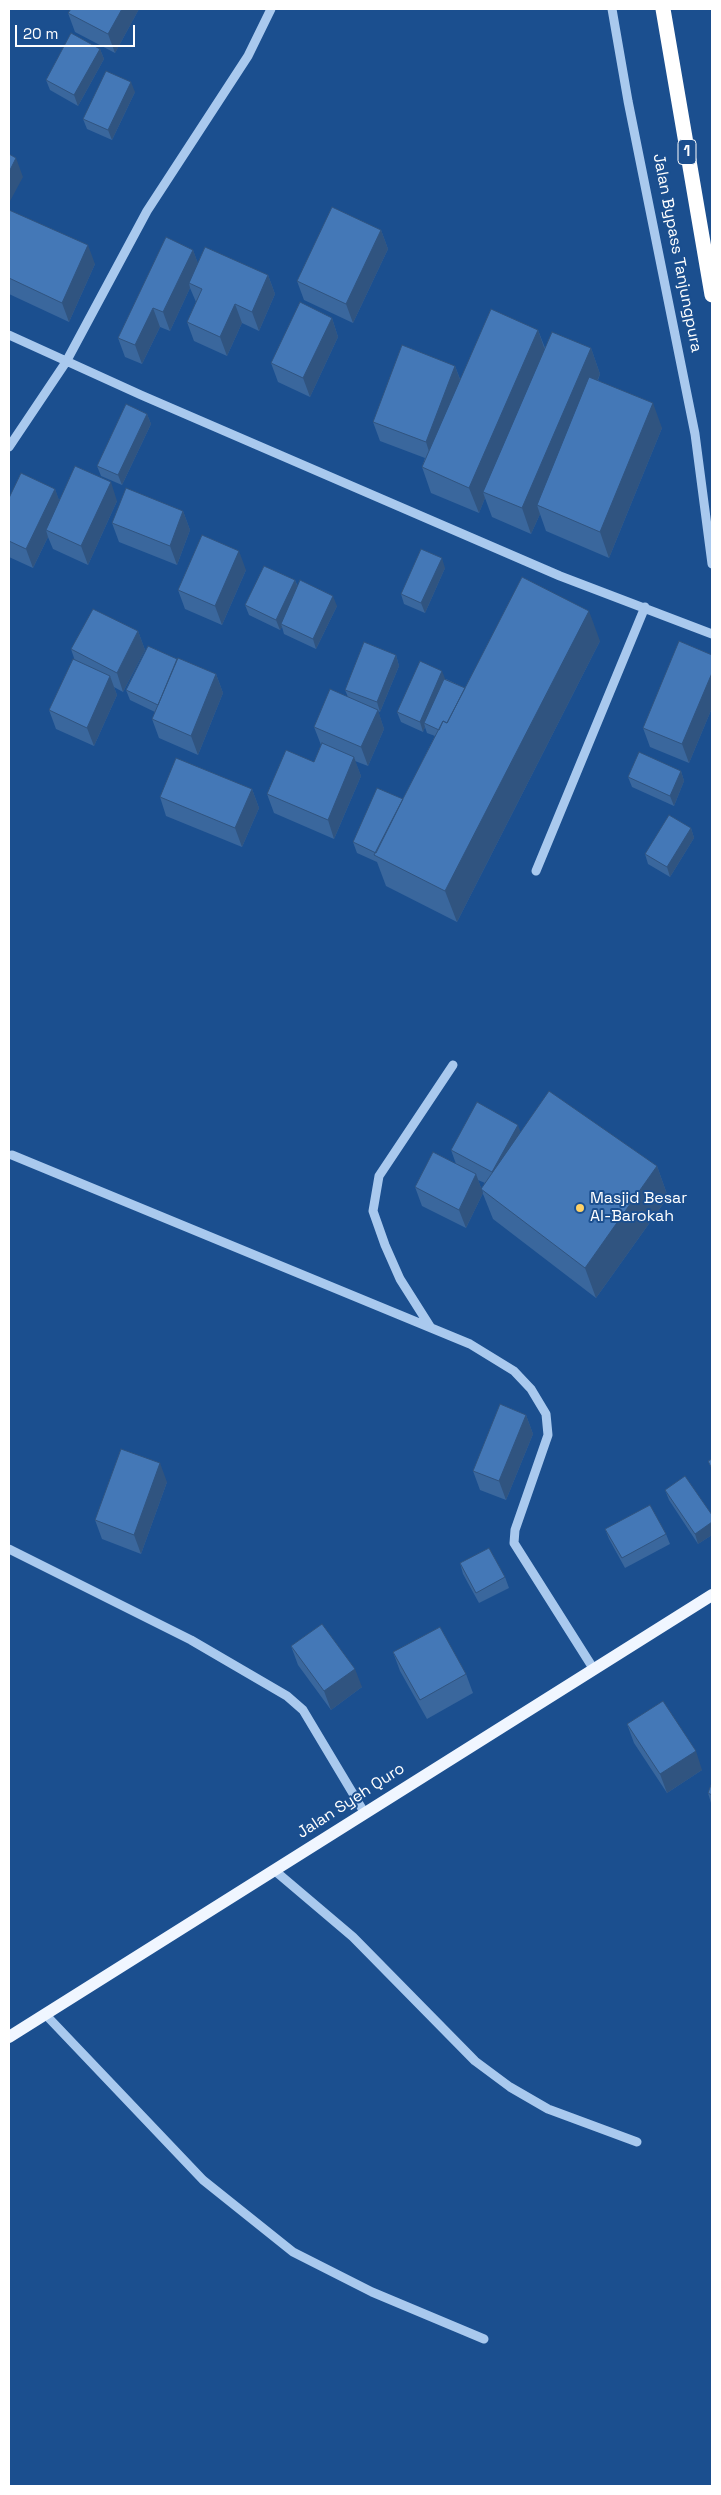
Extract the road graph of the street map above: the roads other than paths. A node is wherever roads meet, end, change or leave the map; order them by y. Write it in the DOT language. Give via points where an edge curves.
graph roads {
  1 [pos="271,9"];
  2 [pos="612,9"];
  3 [pos="663,9"];
  4 [pos="712,295"];
  5 [pos="9,335"];
  6 [pos="66,362"];
  7 [pos="9,447"];
  8 [pos="712,564"];
  9 [pos="645,607"];
  10 [pos="712,634"];
  11 [pos="536,871"];
  12 [pos="453,1065"];
  13 [pos="12,1155"];
  14 [pos="431,1328"];
  15 [pos="9,1549"];
  16 [pos="712,1595"];
  17 [pos="593,1668"];
  18 [pos="364,1812"];
  19 [pos="274,1870"];
  20 [pos="45,2014"];
  21 [pos="9,2037"];
  22 [pos="637,2142"];
  23 [pos="484,2339"];
  1 -- 6 [label="street" via="248,56 147,211"];
  2 -- 8 [label="street, Jalan Bypass Tanjungpura" via="695,434"];
  3 -- 4 [label="highway, Jalan Bypass Tanjungpura / 1"];
  5 -- 6 [label="street"];
  6 -- 7 [label="street"];
  6 -- 9 [label="street" via="560,576"];
  9 -- 10 [label="street"];
  9 -- 11 [label="street"];
  12 -- 14 [label="street" via="379,1176 373,1211 400,1279"];
  13 -- 14 [label="street"];
  14 -- 17 [label="street" via="470,1344 514,1371 531,1389 546,1414 548,1435 514,1530 514,1543"];
  15 -- 18 [label="street" via="191,1640 287,1696 303,1710"];
  16 -- 17 [label="main road, Jalan Syeh Quro"];
  17 -- 18 [label="main road, Jalan Syeh Quro"];
  18 -- 19 [label="main road, Jalan Syeh Quro"];
  19 -- 20 [label="main road, Jalan Syeh Quro"];
  19 -- 22 [label="street" via="353,1937 475,2061 548,2109"];
  20 -- 21 [label="main road, Jalan Syeh Quro"];
  20 -- 23 [label="street" via="203,2180 292,2252 372,2292"];
}
